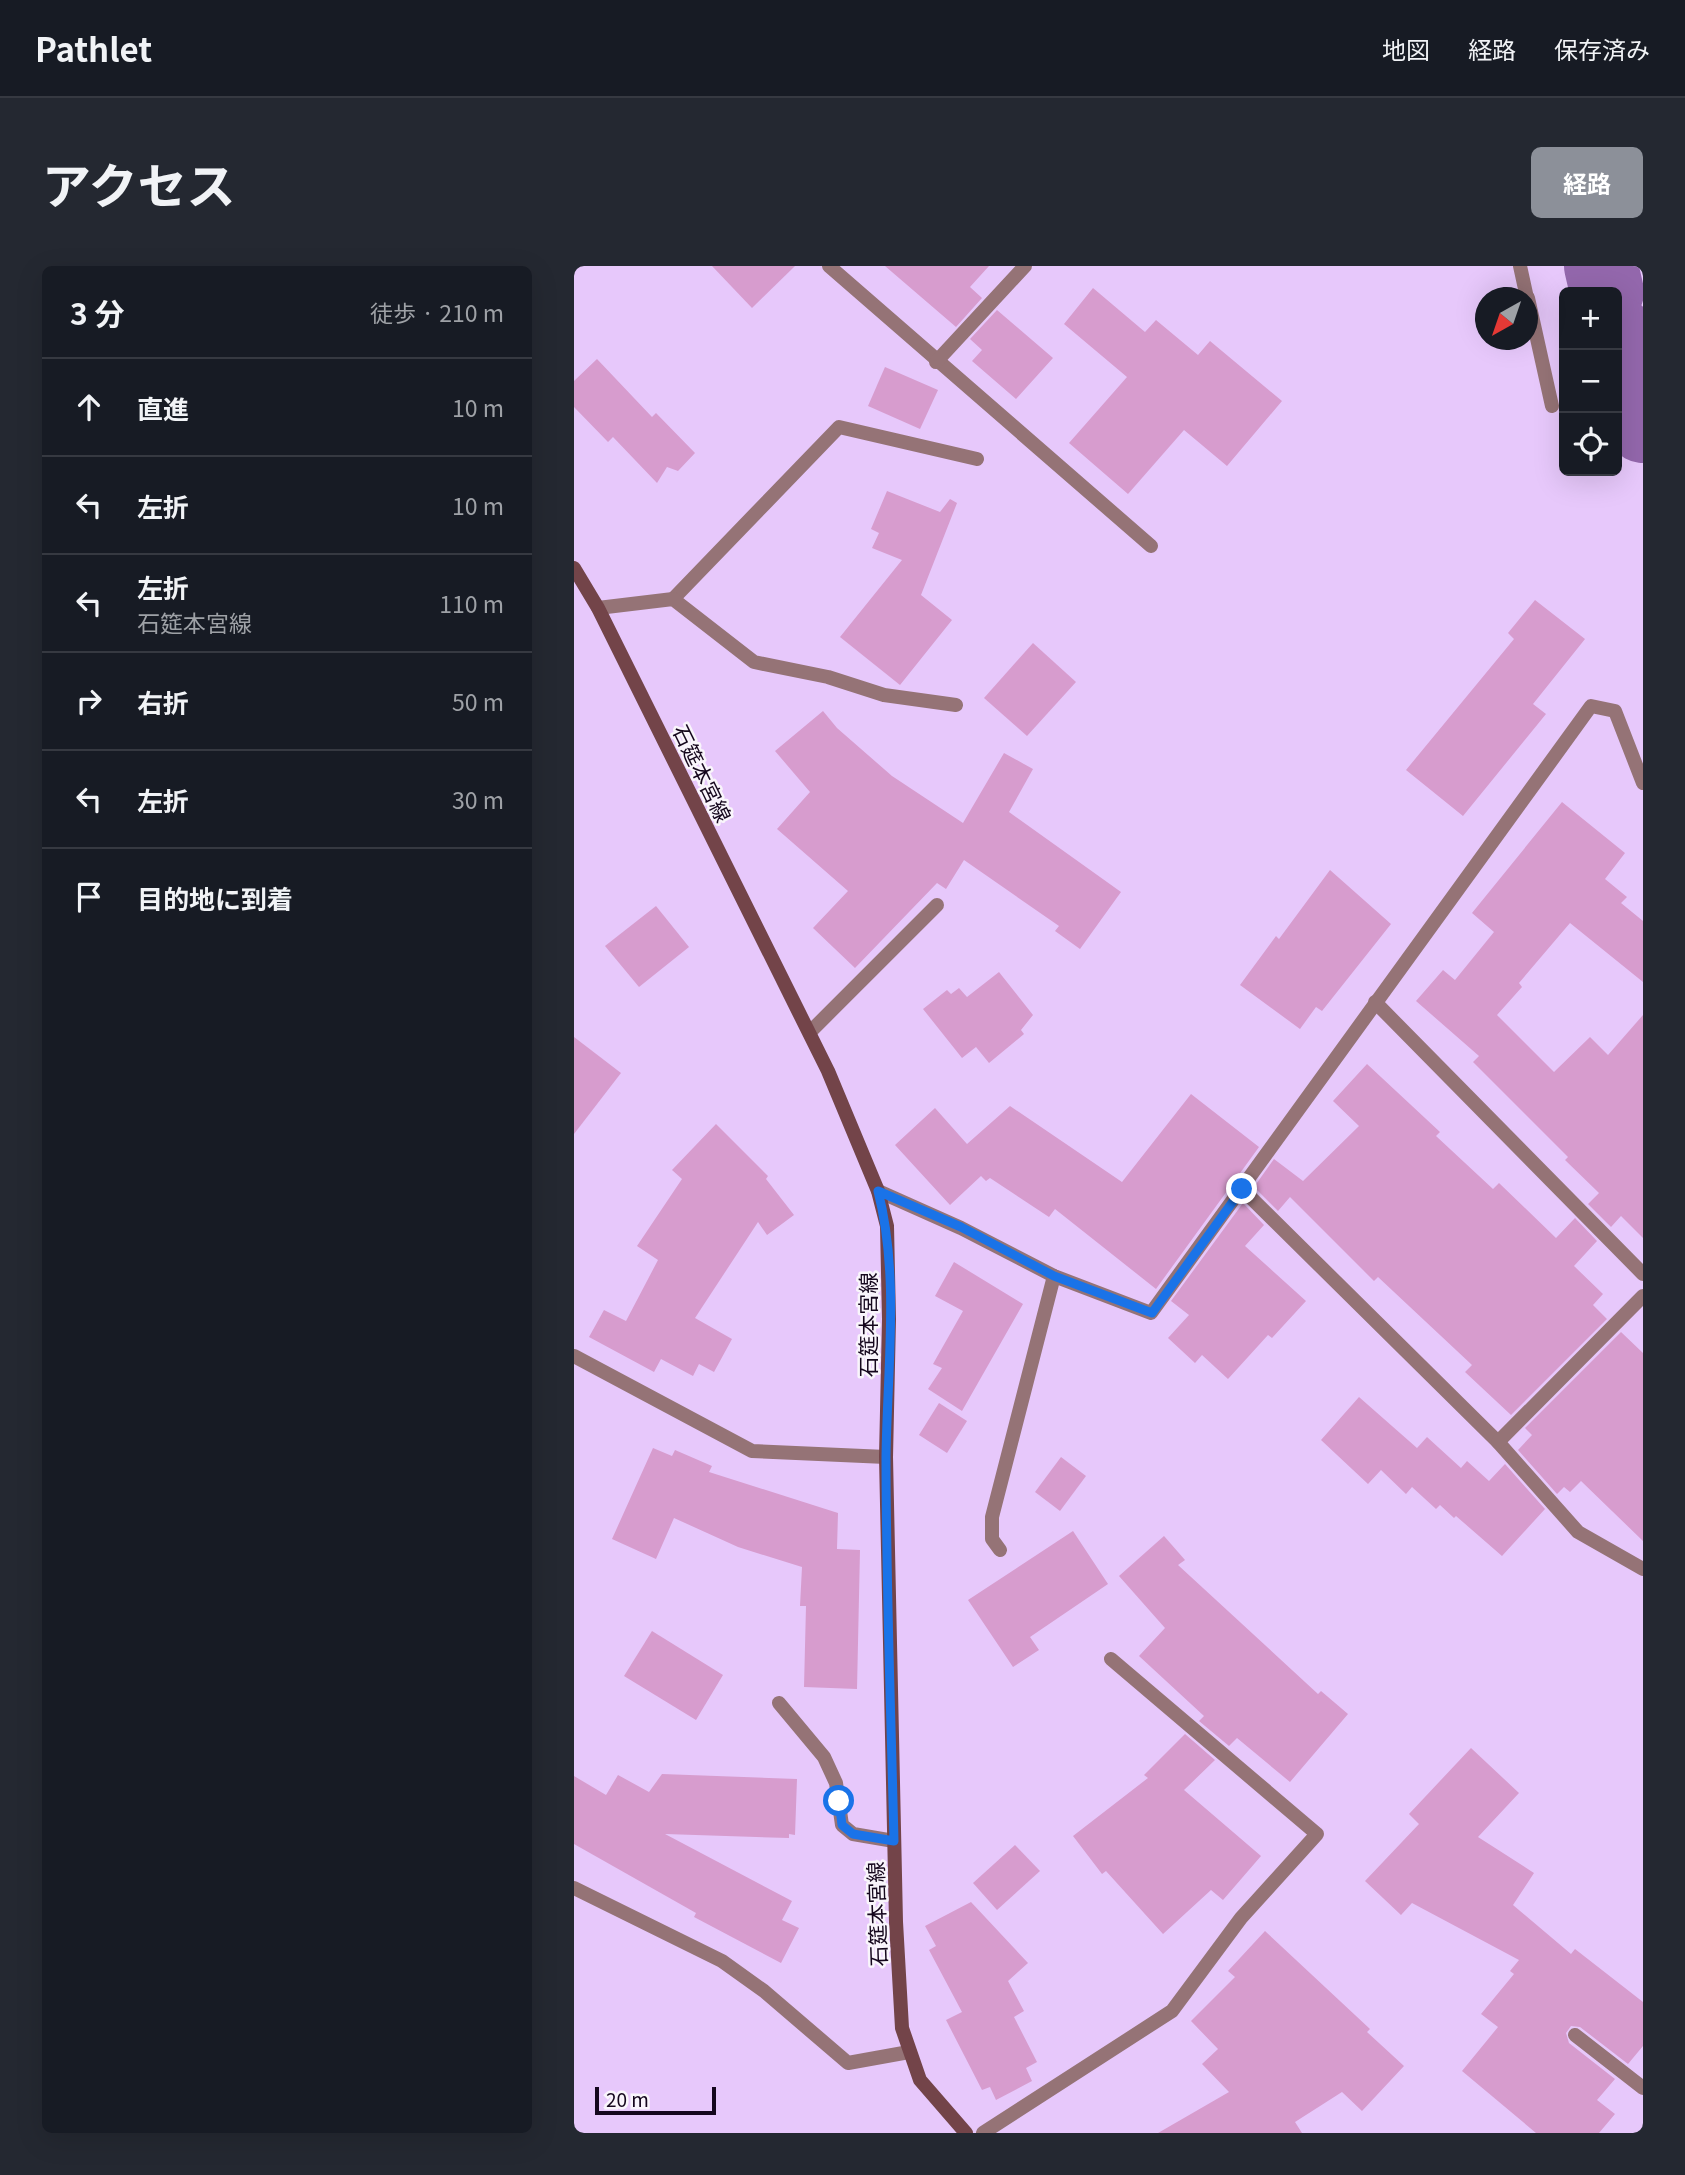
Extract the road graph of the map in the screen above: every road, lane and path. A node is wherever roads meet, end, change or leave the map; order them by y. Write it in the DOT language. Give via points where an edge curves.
graph roads {
  1 [pos="829,266"];
  2 [pos="1025,266"];
  3 [pos="1520,266"];
  4 [pos="1525,287"];
  5 [pos="1538,346"];
  6 [pos="936,362"];
  7 [pos="1552,406"];
  8 [pos="978,459"];
  9 [pos="1151,546"];
  10 [pos="574,568"];
  11 [pos="673,599"];
  12 [pos="598,608"];
  13 [pos="956,705"];
  14 [pos="1643,783"];
  15 [pos="937,905"];
  16 [pos="1375,1002"];
  17 [pos="810,1032"];
  18 [pos="1242,1189"];
  19 [pos="878,1191"];
  20 [pos="1643,1274"];
  21 [pos="1054,1276"];
  22 [pos="1643,1296"];
  23 [pos="574,1356"];
  24 [pos="1498,1442"];
  25 [pos="886,1457"];
  26 [pos="1000,1550"];
  27 [pos="1643,1569"];
  28 [pos="1111,1659"];
  29 [pos="779,1703"];
  30 [pos="894,1841"];
  31 [pos="574,1888"];
  32 [pos="1574,2035"];
  33 [pos="909,2052"];
  34 [pos="1643,2088"];
  35 [pos="966,2133"];
  36 [pos="983,2133"];
  1 -- 6 [label="street"];
  2 -- 6 [label="street"];
  3 -- 4 [label="street"];
  5 -- 7 [label="street"];
  6 -- 9 [label="street"];
  8 -- 11 [label="street" via="839,427"];
  10 -- 12 [label="main road, 石筵本宮線"];
  11 -- 12 [label="street"];
  11 -- 13 [label="street" via="754,662 828,677 884,695"];
  12 -- 17 [label="main road, 石筵本宮線"];
  14 -- 16 [label="street" via="1615,711 1591,706"];
  15 -- 17 [label="street"];
  16 -- 18 [label="street"];
  16 -- 20 [label="street"];
  17 -- 19 [label="main road, 石筵本宮線"];
  18 -- 21 [label="street" via="1152,1313"];
  18 -- 24 [label="street"];
  19 -- 21 [label="street" via="961,1227"];
  19 -- 25 [label="main road, 石筵本宮線" via="887,1226"];
  21 -- 26 [label="street" via="992,1517 992,1539"];
  22 -- 24 [label="street"];
  23 -- 25 [label="street" via="752,1451"];
  24 -- 27 [label="street" via="1578,1532"];
  25 -- 30 [label="main road, 石筵本宮線"];
  28 -- 36 [label="street" via="1317,1834 1241,1918 1172,2011"];
  29 -- 30 [label="street" via="824,1757 835,1783 842,1825 853,1834"];
  30 -- 33 [label="main road, 石筵本宮線" via="902,2028"];
  31 -- 33 [label="street" via="722,1961 848,2063"];
  32 -- 34 [label="street"];
  33 -- 35 [label="main road, 石筵本宮線" via="920,2080"];
}
